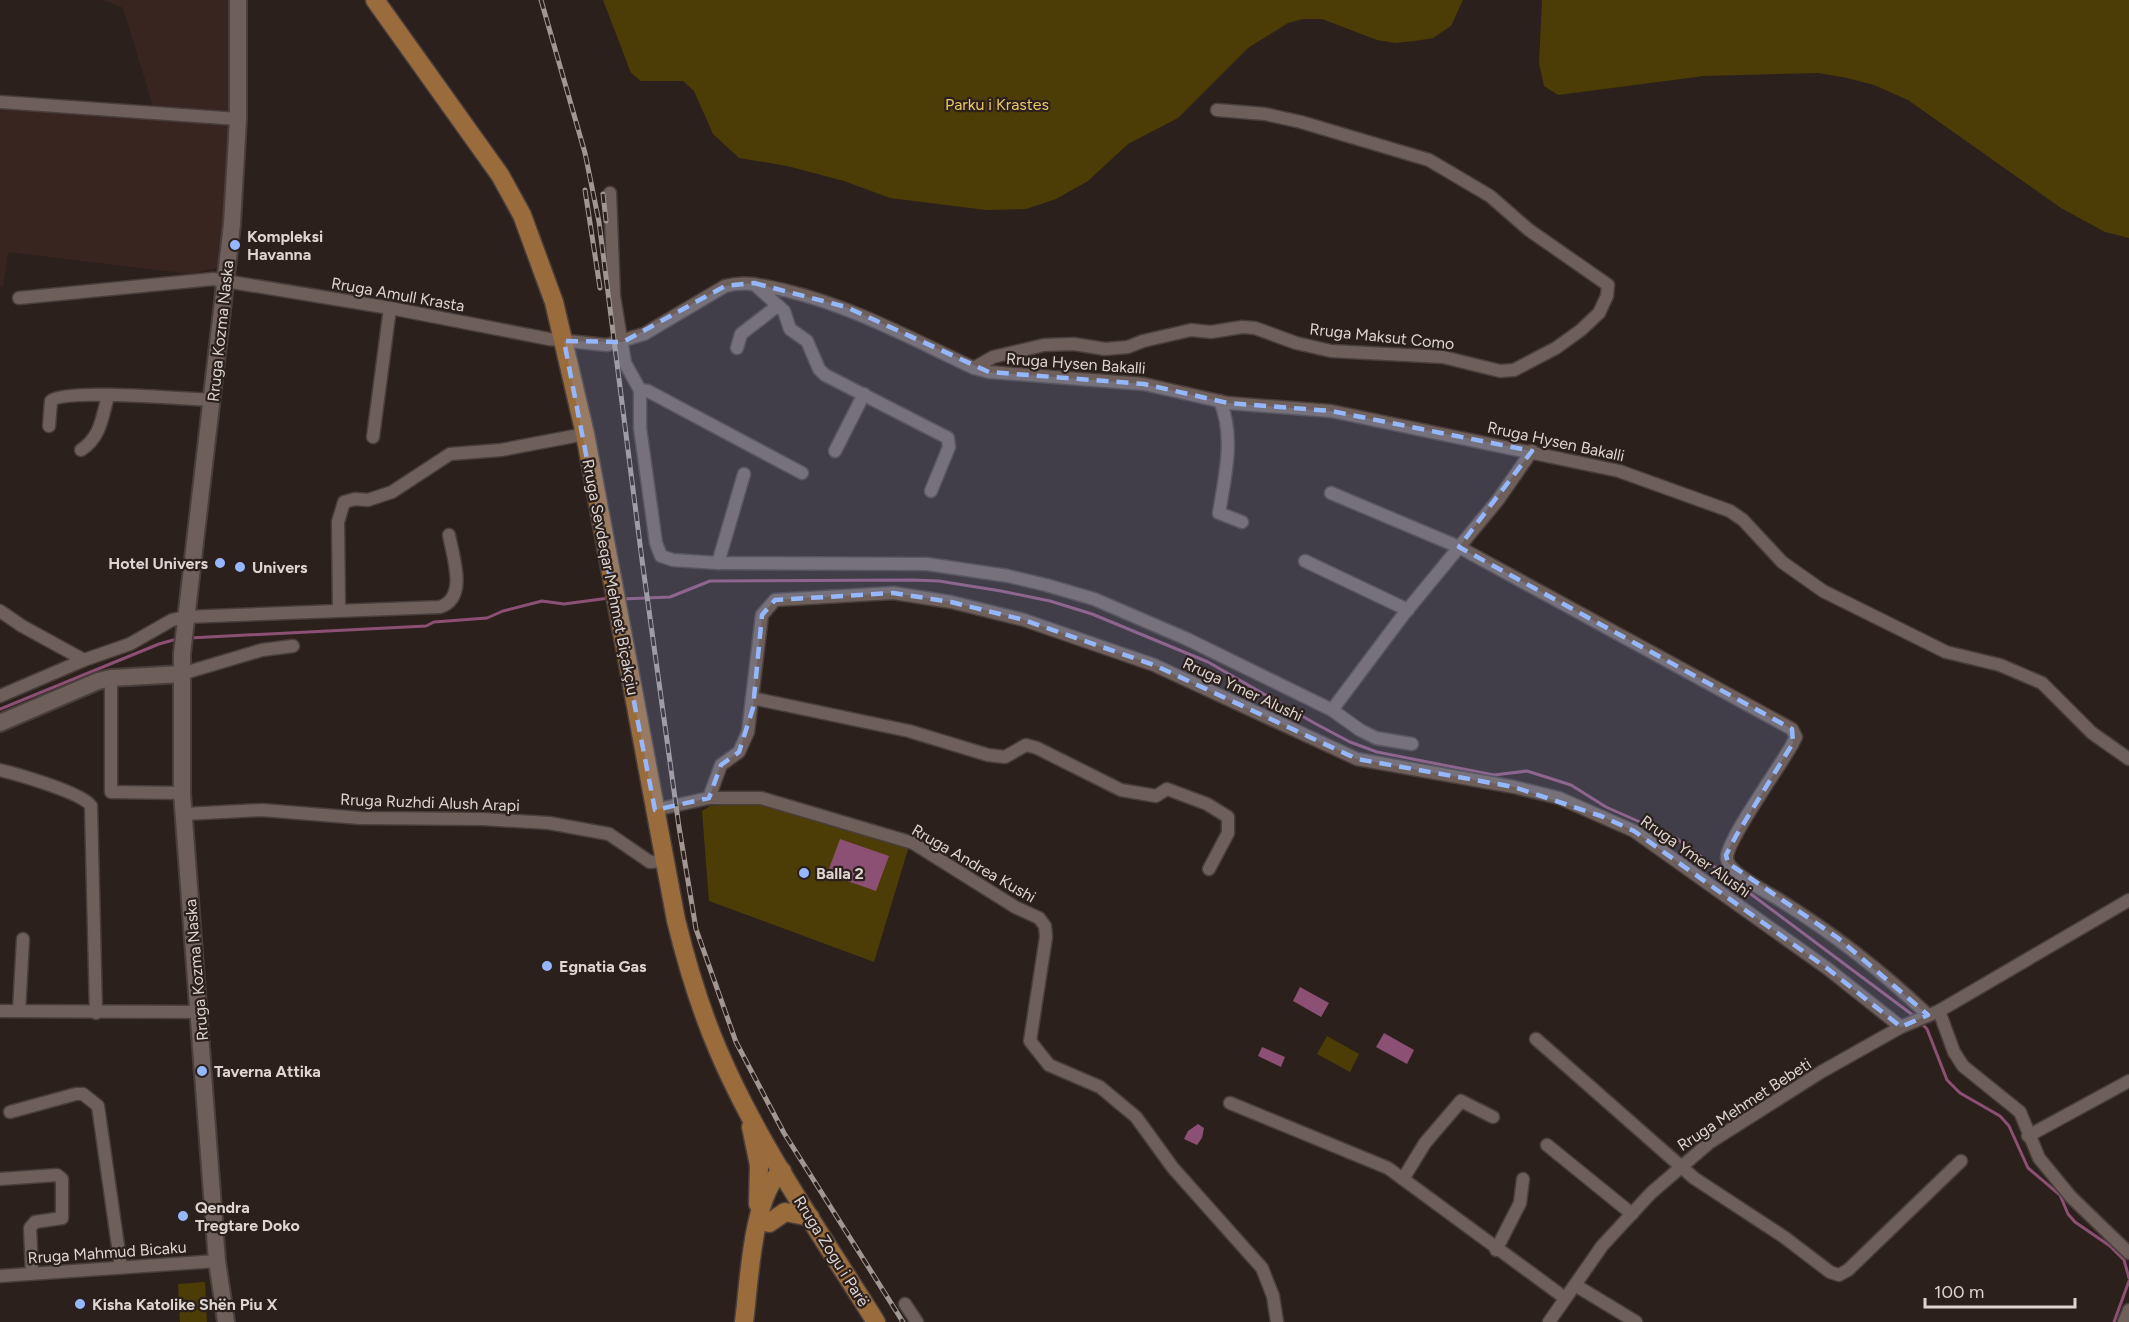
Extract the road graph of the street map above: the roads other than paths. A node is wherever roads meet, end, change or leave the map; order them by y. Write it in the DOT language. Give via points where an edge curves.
graph roads {
  1 [pos="238,0"];
  2 [pos="376,0"];
  3 [pos="0,102"];
  4 [pos="1217,110"];
  5 [pos="238,119"];
  6 [pos="610,193"];
  7 [pos="226,280"];
  8 [pos="754,284"];
  9 [pos="19,298"];
  10 [pos="776,307"];
  11 [pos="390,308"];
  12 [pos="564,341"];
  13 [pos="623,342"];
  14 [pos="736,348"];
  15 [pos="974,368"];
  16 [pos="639,390"];
  17 [pos="864,394"];
  18 [pos="108,396"];
  19 [pos="212,400"];
  20 [pos="1220,401"];
  21 [pos="49,426"];
  22 [pos="585,434"];
  23 [pos="373,437"];
  24 [pos="81,450"];
  25 [pos="835,451"];
  26 [pos="1533,451"];
  27 [pos="802,473"];
  28 [pos="744,474"];
  29 [pos="931,491"];
  30 [pos="1331,493"];
  31 [pos="1242,522"];
  32 [pos="449,535"];
  33 [pos="1459,547"];
  34 [pos="1305,561"];
  35 [pos="717,563"];
  36 [pos="339,609"];
  37 [pos="1408,610"];
  38 [pos="0,612"];
  39 [pos="185,621"];
  40 [pos="293,646"];
  41 [pos="84,660"];
  42 [pos="181,674"];
  43 [pos="111,678"];
  44 [pos="0,696"];
  45 [pos="752,698"];
  46 [pos="1332,710"];
  47 [pos="0,723"];
  48 [pos="1412,744"];
  49 [pos="2129,759"];
  50 [pos="0,770"];
  51 [pos="182,793"];
  52 [pos="709,798"];
  53 [pos="655,810"];
  54 [pos="184,814"];
  55 [pos="665,861"];
  56 [pos="1209,868"];
  57 [pos="2129,900"];
  58 [pos="23,939"];
  59 [pos="0,1011"];
  60 [pos="19,1011"];
  61 [pos="199,1012"];
  62 [pos="96,1013"];
  63 [pos="1920,1019"];
  64 [pos="1536,1039"];
  65 [pos="2129,1081"];
  66 [pos="1230,1103"];
  67 [pos="10,1112"];
  68 [pos="751,1116"];
  69 [pos="1493,1118"];
  70 [pos="2028,1136"];
  71 [pos="1547,1145"];
  72 [pos="1961,1161"];
  73 [pos="1679,1166"];
  74 [pos="784,1176"];
  75 [pos="0,1179"];
  76 [pos="1403,1179"];
  77 [pos="1523,1179"];
  78 [pos="1632,1214"];
  79 [pos="810,1217"];
  80 [pos="763,1222"];
  81 [pos="1496,1250"];
  82 [pos="2129,1253"];
  83 [pos="217,1261"];
  84 [pos="121,1267"];
  85 [pos="32,1274"];
  86 [pos="0,1276"];
  87 [pos="1575,1285"];
  88 [pos="1565,1298"];
  89 [pos="905,1304"];
  90 [pos="2129,1310"];
  91 [pos="226,1322"];
  92 [pos="744,1322"];
  93 [pos="757,1322"];
  94 [pos="876,1322"];
  95 [pos="917,1322"];
  96 [pos="1276,1322"];
  97 [pos="1549,1322"];
  98 [pos="1636,1322"];
  99 [pos="2124,1322"];
  1 -- 5 [label="main road, Rruga Kozma Naska"];
  2 -- 12 [label="main road, Rruga Sevdeqar Mehmet Biçakçiu" via="500,175 539,257"];
  3 -- 5 [label="street"];
  4 -- 15 [label="street, Rruga Maksut Como" via="1301,122 1429,160 1462,177 1608,285 1599,313 1556,348 1514,370 1443,357 1331,351 1242,327 1211,332 1191,330 1105,350 1074,344 1044,345 993,357"];
  5 -- 7 [label="main road, Rruga Kozma Naska"];
  6 -- 13 [label="street" via="614,296"];
  7 -- 9 [label="street, Rruga Amull Krasta"];
  7 -- 11 [label="street, Rruga Amull Krasta"];
  7 -- 19 [label="main road, Rruga Kozma Naska"];
  8 -- 10 [label="street"];
  8 -- 13 [label="street, Rruga Hysen Bakalli" via="737,282 725,286 644,334"];
  8 -- 15 [label="street, Rruga Hysen Bakalli" via="846,307"];
  10 -- 14 [label="street" via="741,334"];
  10 -- 17 [label="street" via="784,311 790,329 807,341 825,375"];
  11 -- 12 [label="street, Rruga Amull Krasta"];
  11 -- 23 [label="street"];
  12 -- 13 [label="street, Rruga Hysen Bakalli" via="607,345"];
  12 -- 22 [label="main road, Rruga Sevdeqar Mehmet Biçakçiu"];
  13 -- 16 [label="street" via="625,363"];
  15 -- 20 [label="street, Rruga Hysen Bakalli" via="1010,375 1144,384"];
  16 -- 27 [label="street" via="648,391"];
  16 -- 35 [label="street" via="640,428 658,552 673,560"];
  17 -- 25 [label="street"];
  17 -- 29 [label="street" via="948,438"];
  18 -- 19 [label="street"];
  18 -- 21 [label="street" via="79,394 52,399"];
  18 -- 24 [label="street" via="100,428 92,443"];
  19 -- 39 [label="main road, Rruga Kozma Naska"];
  20 -- 26 [label="street, Rruga Hysen Bakalli" via="1331,411"];
  20 -- 31 [label="street" via="1227,418 1228,451 1219,513"];
  22 -- 36 [label="street" via="501,450 450,454 392,492 344,502 338,522"];
  22 -- 53 [label="main road, Rruga Sevdeqar Mehmet Biçakçiu"];
  26 -- 33 [label="street"];
  26 -- 49 [label="street, Rruga Hysen Bakalli" via="1619,471 1714,505 1743,520 1782,562 1823,591 1946,652 2000,665 2042,683 2092,732"];
  28 -- 35 [label="street"];
  30 -- 33 [label="street"];
  32 -- 36 [label="street" via="456,584 455,596 448,604"];
  33 -- 37 [label="street"];
  33 -- 63 [label="street" via="1792,729 1796,737 1736,836 1726,855 1728,863 1838,938"];
  34 -- 37 [label="street"];
  35 -- 46 [label="street" via="927,564 1027,580 1094,599 1154,624"];
  36 -- 39 [label="street"];
  37 -- 46 [label="street"];
  38 -- 41 [label="street"];
  39 -- 41 [label="street" via="172,620 130,645"];
  39 -- 42 [label="main road, Rruga Kozma Naska"];
  40 -- 42 [label="street" via="262,650"];
  41 -- 44 [label="street"];
  42 -- 43 [label="main road"];
  42 -- 51 [label="main road, Rruga Kozma Naska"];
  43 -- 47 [label="main road"];
  43 -- 51 [label="street" via="111,792"];
  45 -- 52 [label="street, Rruga Ymer Alushi" via="748,732 739,752 721,765"];
  45 -- 56 [label="street" via="909,731 987,755 1005,757 1026,746 1037,748 1121,790 1156,796 1167,789 1207,804 1228,817 1228,833"];
  45 -- 63 [label="street, Rruga Ymer Alushi" via="762,615 775,600 893,594 951,602 1024,620 1154,665 1357,759 1514,787 1559,798 1601,816 1634,831 1828,969"];
  46 -- 48 [label="street" via="1376,738"];
  50 -- 62 [label="street" via="83,798 91,806"];
  51 -- 54 [label="main road, Rruga Kozma Naska"];
  52 -- 53 [label="street"];
  52 -- 96 [label="street, Rruga Andrea Kushi" via="761,798 913,843 1015,908 1039,918 1046,926 1046,937 1030,1041 1033,1047 1049,1065 1100,1087 1136,1117 1173,1168 1262,1268 1273,1296"];
  53 -- 55 [label="main road, Rruga Sevdeqar Mehmet Biçakçiu"];
  54 -- 55 [label="street, Rruga Ruzhdi Alush Arapi" via="262,810 360,818 549,823 609,834 650,862"];
  54 -- 61 [label="main road, Rruga Kozma Naska"];
  55 -- 68 [label="main road, Rruga Sevdeqar Mehmet Biçakçiu" via="693,985"];
  57 -- 63 [label="street, Rruga Mehmet Bebeti"];
  58 -- 60 [label="street"];
  59 -- 60 [label="street"];
  60 -- 62 [label="street"];
  61 -- 62 [label="street"];
  61 -- 83 [label="main road, Rruga Kozma Naska"];
  63 -- 70 [label="street" via="1963,1066 2019,1112"];
  63 -- 73 [label="street, Rruga Mehmet Bebeti" via="1764,1107"];
  64 -- 73 [label="street"];
  65 -- 70 [label="street"];
  66 -- 76 [label="street" via="1374,1160"];
  67 -- 84 [label="street" via="76,1094 98,1106"];
  68 -- 74 [label="main road, Rruga Sevdeqar Mehmet Biçakçiu"];
  68 -- 80 [label="main road"];
  69 -- 76 [label="street" via="1461,1101 1425,1143"];
  70 -- 82 [label="street" via="2039,1158 2072,1197"];
  71 -- 78 [label="street"];
  72 -- 73 [label="street" via="1839,1275"];
  73 -- 78 [label="street, Rruga Mehmet Bebeti"];
  74 -- 79 [label="main road, Rruga Zogu i Parë"];
  74 -- 80 [label="main road"];
  75 -- 85 [label="street" via="57,1175 62,1179 62,1218 35,1222 30,1228"];
  76 -- 81 [label="street"];
  77 -- 81 [label="street" via="1520,1203"];
  78 -- 87 [label="street, Rruga Mehmet Bebeti" via="1602,1246"];
  79 -- 80 [label="main road" via="785,1212"];
  79 -- 94 [label="main road, Rruga Zogu i Parë"];
  80 -- 92 [label="main road"];
  80 -- 93 [label="main road"];
  81 -- 88 [label="street"];
  83 -- 84 [label="street, Rruga Mahmud Bicaku"];
  83 -- 91 [label="main road, Rruga Kozma Naska"];
  84 -- 85 [label="street, Rruga Mahmud Bicaku"];
  85 -- 86 [label="street, Rruga Mahmud Bicaku"];
  87 -- 88 [label="street, Rruga Mehmet Bebeti"];
  87 -- 98 [label="street"];
  88 -- 97 [label="street, Rruga Mehmet Bebeti"];
  89 -- 95 [label="street"];
  90 -- 99 [label="street"];
}
